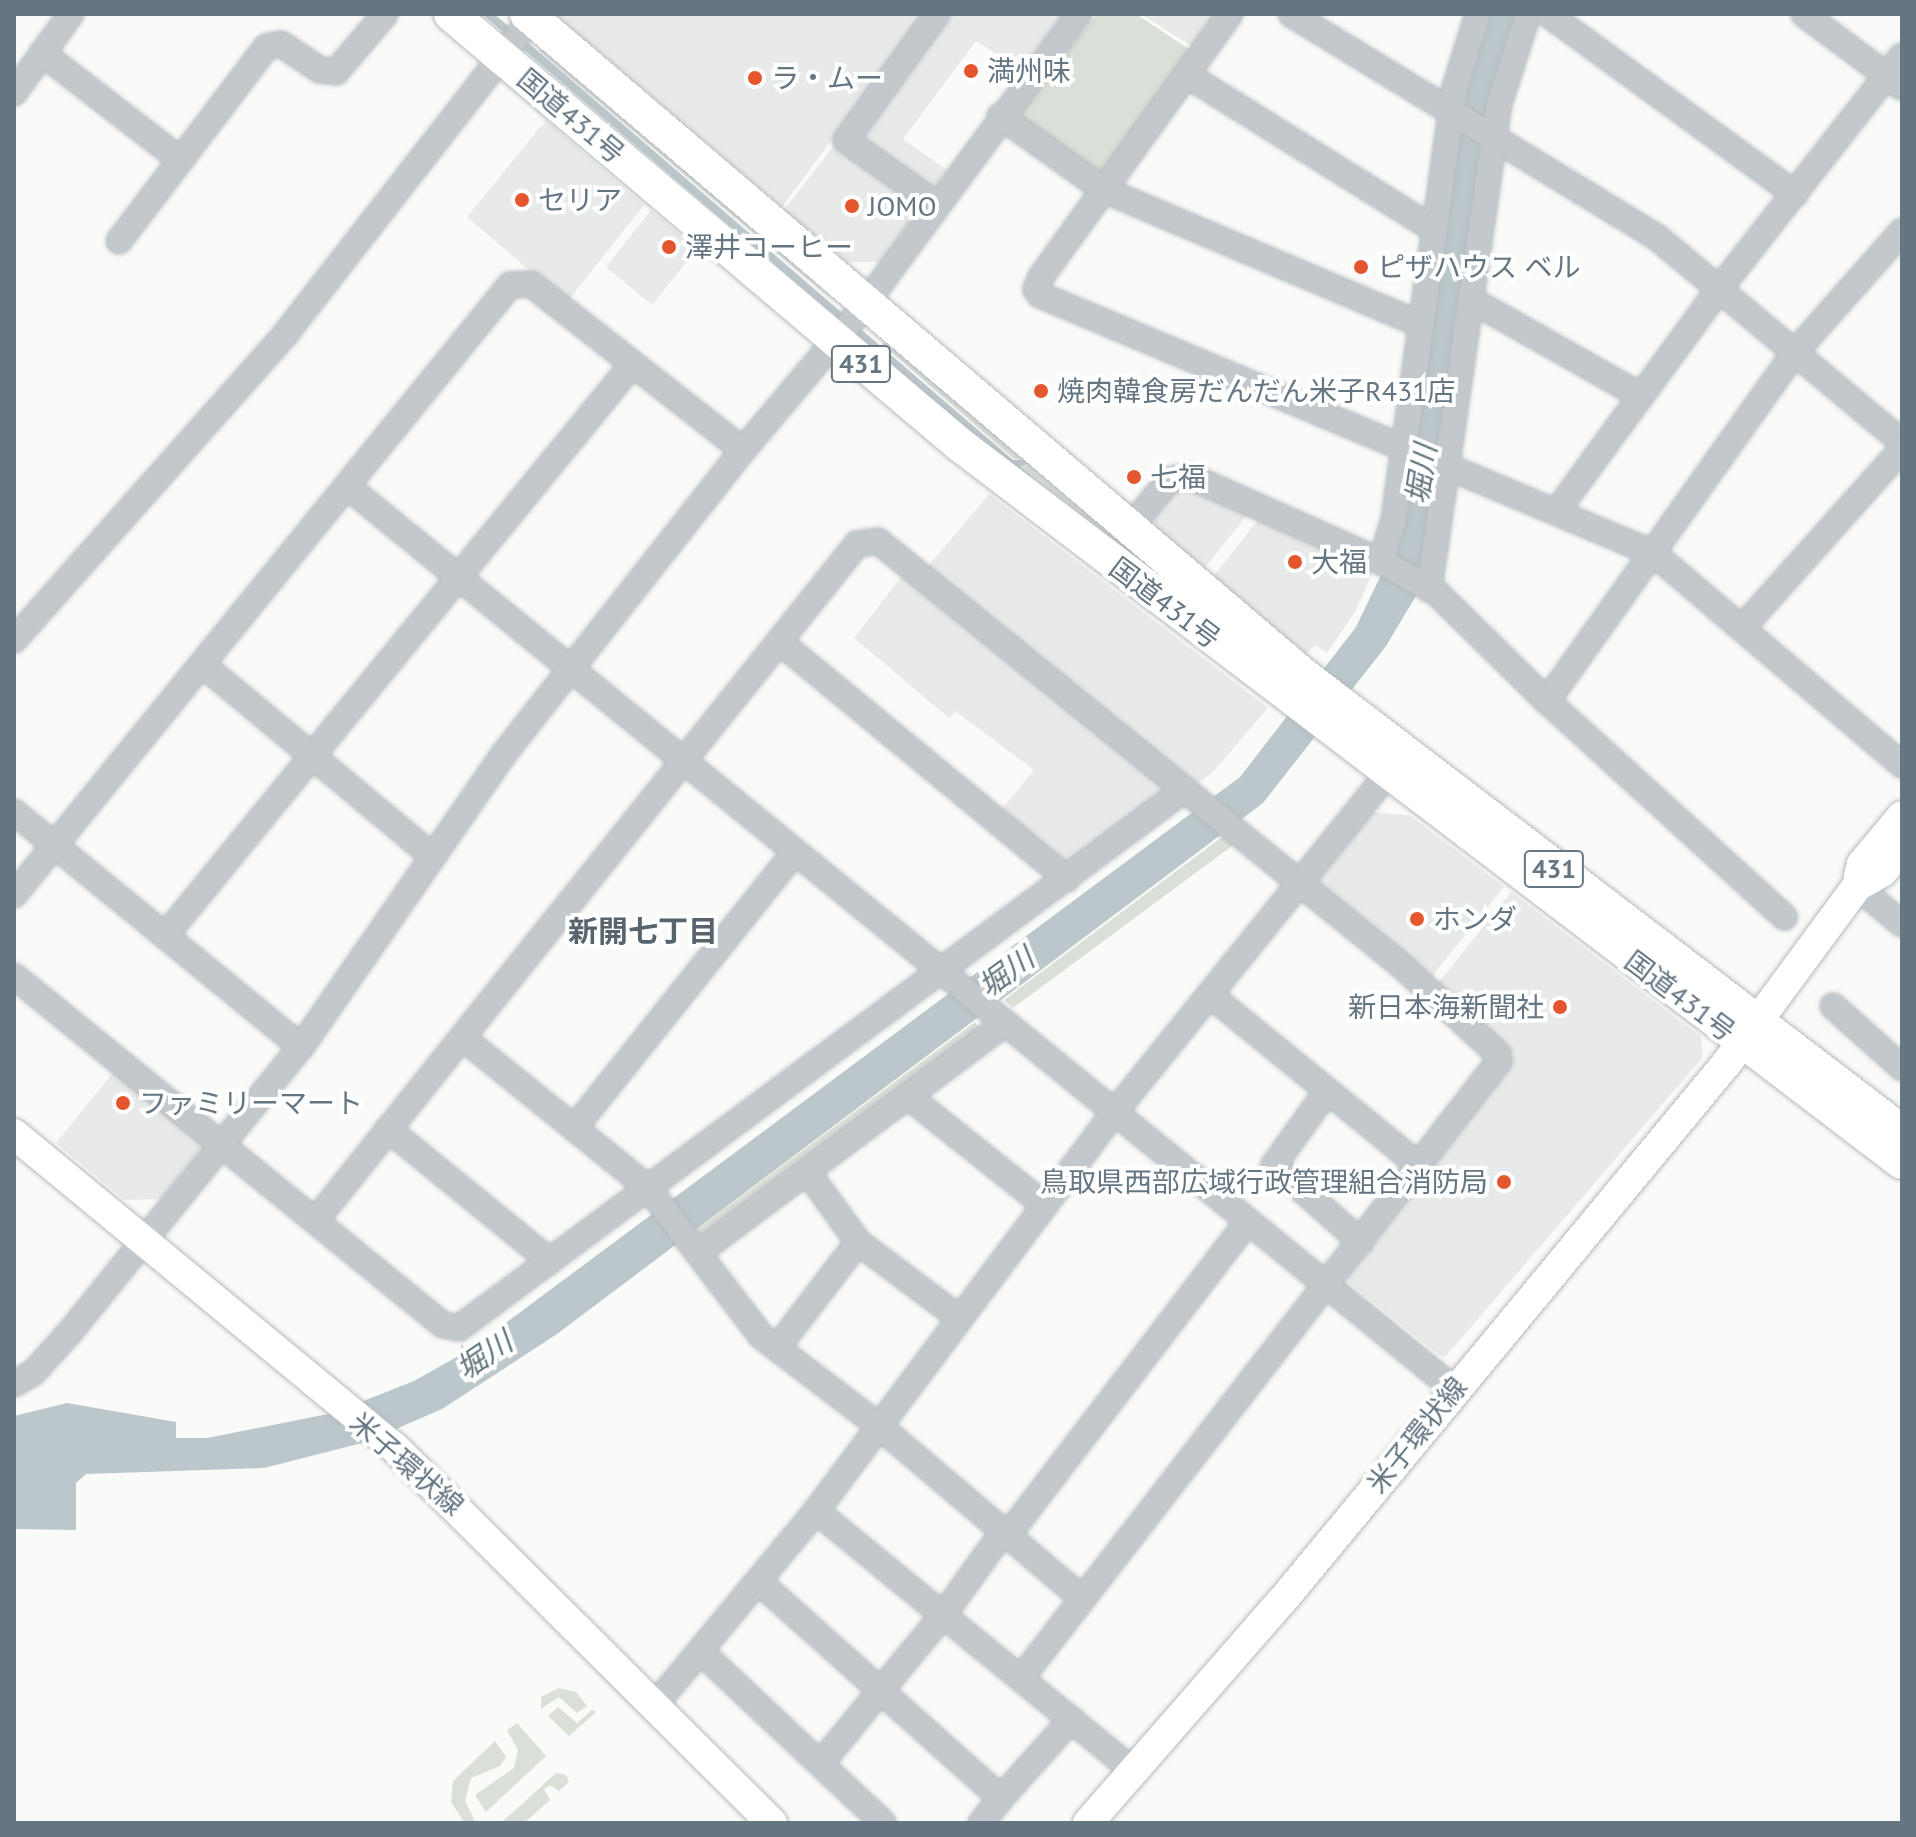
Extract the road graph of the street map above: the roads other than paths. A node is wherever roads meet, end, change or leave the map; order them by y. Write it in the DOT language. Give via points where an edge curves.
graph roads {
  1 [pos="71,14"];
  2 [pos="385,14"];
  3 [pos="451,14"];
  4 [pos="937,14"];
  5 [pos="1079,14"];
  6 [pos="1230,14"];
  7 [pos="1291,14"];
  8 [pos="1478,14"];
  9 [pos="1528,14"];
  10 [pos="1548,14"];
  11 [pos="1811,16"];
  12 [pos="530,18"];
  13 [pos="42,53"];
  14 [pos="504,54"];
  15 [pos="1902,56"];
  16 [pos="1187,75"];
  17 [pos="1894,82"];
  18 [pos="14,93"];
  19 [pos="1451,109"];
  20 [pos="1000,116"];
  21 [pos="1496,139"];
  22 [pos="179,159"];
  23 [pos="1104,190"];
  24 [pos="1795,194"];
  25 [pos="937,205"];
  26 [pos="1435,230"];
  27 [pos="1902,231"];
  28 [pos="119,241"];
  29 [pos="1720,288"];
  30 [pos="1473,301"];
  31 [pos="863,307"];
  32 [pos="1422,325"];
  33 [pos="838,338"];
  34 [pos="1796,351"];
  35 [pos="631,366"];
  36 [pos="1641,396"];
  37 [pos="1902,442"];
  38 [pos="1902,449"];
  39 [pos="743,450"];
  40 [pos="1403,451"];
  41 [pos="1449,470"];
  42 [pos="348,487"];
  43 [pos="1556,512"];
  44 [pos="1128,530"];
  45 [pos="1653,553"];
  46 [pos="1382,562"];
  47 [pos="456,577"];
  48 [pos="1427,587"];
  49 [pos="1743,627"];
  50 [pos="14,640"];
  51 [pos="781,643"];
  52 [pos="203,665"];
  53 [pos="572,669"];
  54 [pos="1294,685"];
  55 [pos="1547,701"];
  56 [pos="1345,724"];
  57 [pos="313,759"];
  58 [pos="682,761"];
  59 [pos="1902,765"];
  60 [pos="1388,774"];
  61 [pos="1191,795"];
  62 [pos="14,812"];
  63 [pos="1902,816"];
  64 [pos="54,845"];
  65 [pos="1902,850"];
  66 [pos="794,853"];
  67 [pos="432,856"];
  68 [pos="1067,879"];
  69 [pos="1302,884"];
  70 [pos="1857,886"];
  71 [pos="14,895"];
  72 [pos="1784,917"];
  73 [pos="1902,924"];
  74 [pos="165,936"];
  75 [pos="14,976"];
  76 [pos="950,976"];
  77 [pos="1210,995"];
  78 [pos="1833,1006"];
  79 [pos="1002,1020"];
  80 [pos="1749,1032"];
  81 [pos="463,1038"];
  82 [pos="301,1047"];
  83 [pos="1902,1068"];
  84 [pos="1327,1091"];
  85 [pos="909,1097"];
  86 [pos="1114,1113"];
  87 [pos="576,1126"];
  88 [pos="388,1129"];
  89 [pos="1902,1132"];
  90 [pos="14,1134"];
  91 [pos="222,1145"];
  92 [pos="1902,1162"];
  93 [pos="1420,1166"];
  94 [pos="809,1174"];
  95 [pos="654,1196"];
  96 [pos="1043,1204"];
  97 [pos="316,1220"];
  98 [pos="1247,1222"];
  99 [pos="146,1241"];
  100 [pos="858,1242"];
  101 [pos="1361,1242"];
  102 [pos="692,1245"];
  103 [pos="550,1261"];
  104 [pos="1327,1284"];
  105 [pos="958,1317"];
  106 [pos="777,1348"];
  107 [pos="14,1384"];
  108 [pos="1455,1390"];
  109 [pos="879,1426"];
  110 [pos="816,1511"];
  111 [pos="1006,1533"];
  112 [pos="758,1581"];
  113 [pos="1082,1598"];
  114 [pos="944,1614"];
  115 [pos="700,1651"];
  116 [pos="1022,1677"];
  117 [pos="883,1691"];
  118 [pos="655,1705"];
  119 [pos="1072,1719"];
  120 [pos="821,1763"];
  121 [pos="1134,1771"];
  122 [pos="1001,1798"];
  123 [pos="772,1823"];
  124 [pos="883,1823"];
  125 [pos="981,1823"];
  126 [pos="1088,1823"];
  1 -- 13 [label="street"];
  2 -- 22 [label="street" via="336,72 320,70 281,44 266,47"];
  3 -- 14 [label="highway, 国道431号 / 431"];
  4 -- 25 [label="street" via="846,140"];
  5 -- 20 [label="street"];
  6 -- 16 [label="street"];
  7 -- 19 [label="street"];
  8 -- 19 [label="street"];
  9 -- 21 [label="street" via="1499,104"];
  10 -- 24 [label="street"];
  11 -- 17 [label="street"];
  12 -- 14 [label="street"];
  12 -- 31 [label="highway, 国道431号 / 431"];
  13 -- 18 [label="street"];
  13 -- 22 [label="street"];
  14 -- 33 [label="highway, 国道431号 / 431"];
  14 -- 50 [label="street" via="287,332"];
  15 -- 17 [label="street"];
  16 -- 23 [label="street"];
  16 -- 26 [label="street"];
  17 -- 24 [label="street"];
  19 -- 21 [label="street"];
  19 -- 26 [label="street"];
  20 -- 23 [label="street"];
  20 -- 25 [label="street"];
  21 -- 29 [label="street" via="1659,239"];
  21 -- 30 [label="street"];
  22 -- 28 [label="street"];
  23 -- 32 [label="street"];
  23 -- 40 [label="street" via="1036,284 1040,295"];
  24 -- 29 [label="street"];
  25 -- 31 [label="street"];
  26 -- 32 [label="street"];
  27 -- 34 [label="street"];
  29 -- 34 [label="street"];
  29 -- 36 [label="street"];
  30 -- 36 [label="street"];
  30 -- 41 [label="street"];
  31 -- 33 [label="street"];
  31 -- 44 [label="highway, 国道431号 / 431"];
  32 -- 40 [label="street"];
  33 -- 39 [label="street"];
  33 -- 54 [label="highway, 国道431号 / 431" via="959,444"];
  34 -- 37 [label="street"];
  34 -- 45 [label="street"];
  35 -- 39 [label="street"];
  35 -- 42 [label="street" via="531,284 519,281 510,285"];
  35 -- 47 [label="street"];
  36 -- 43 [label="street"];
  38 -- 49 [label="street"];
  39 -- 53 [label="street"];
  40 -- 41 [label="street"];
  40 -- 46 [label="street"];
  41 -- 43 [label="street"];
  41 -- 48 [label="street"];
  42 -- 47 [label="street"];
  42 -- 52 [label="street"];
  43 -- 45 [label="street"];
  44 -- 46 [label="street" via="1169,480 1184,474"];
  44 -- 54 [label="highway, 国道431号 / 431"];
  45 -- 49 [label="street"];
  45 -- 55 [label="street"];
  46 -- 48 [label="street"];
  47 -- 53 [label="street"];
  47 -- 57 [label="street"];
  48 -- 55 [label="street"];
  49 -- 59 [label="street"];
  51 -- 58 [label="street"];
  51 -- 61 [label="street" via="857,544 878,541"];
  51 -- 68 [label="street"];
  52 -- 57 [label="street"];
  52 -- 64 [label="street"];
  53 -- 58 [label="street"];
  53 -- 67 [label="street"];
  54 -- 56 [label="highway, 国道431号 / 431"];
  55 -- 72 [label="street"];
  56 -- 60 [label="highway, 国道431号 / 431"];
  56 -- 80 [label="highway, 国道431号 / 431"];
  57 -- 67 [label="street"];
  57 -- 74 [label="street"];
  58 -- 66 [label="street"];
  58 -- 81 [label="street"];
  60 -- 69 [label="street"];
  60 -- 80 [label="highway, 国道431号 / 431"];
  61 -- 68 [label="street"];
  61 -- 69 [label="street"];
  62 -- 64 [label="street"];
  63 -- 70 [label="main road" via="1862,864"];
  64 -- 71 [label="street"];
  64 -- 74 [label="street"];
  65 -- 70 [label="main road" via="1882,872"];
  66 -- 76 [label="street"];
  66 -- 87 [label="street"];
  67 -- 82 [label="street" via="371,953"];
  68 -- 76 [label="street"];
  69 -- 77 [label="street"];
  69 -- 93 [label="street" via="1498,1054 1496,1069"];
  70 -- 73 [label="street"];
  70 -- 80 [label="main road, 米子環状線"];
  74 -- 82 [label="street"];
  75 -- 91 [label="street"];
  76 -- 79 [label="street"];
  76 -- 95 [label="street"];
  77 -- 84 [label="street"];
  77 -- 86 [label="street"];
  78 -- 83 [label="street"];
  79 -- 85 [label="street"];
  79 -- 86 [label="street"];
  80 -- 89 [label="highway, 国道431号 / 431"];
  80 -- 92 [label="highway, 国道431号 / 431"];
  80 -- 108 [label="main road, 米子環状線"];
  81 -- 87 [label="street"];
  81 -- 88 [label="street"];
  82 -- 91 [label="street"];
  84 -- 93 [label="street"];
  84 -- 101 [label="street" via="1274,1165"];
  85 -- 94 [label="street"];
  85 -- 96 [label="street"];
  86 -- 96 [label="street"];
  86 -- 98 [label="street"];
  87 -- 95 [label="street"];
  88 -- 97 [label="street"];
  88 -- 103 [label="street"];
  90 -- 99 [label="main road, 米子環状線"];
  91 -- 97 [label="street"];
  91 -- 99 [label="street"];
  93 -- 101 [label="street"];
  94 -- 100 [label="street"];
  94 -- 102 [label="street"];
  95 -- 102 [label="street"];
  95 -- 103 [label="street"];
  96 -- 105 [label="street"];
  97 -- 103 [label="street" via="452,1328 466,1325"];
  98 -- 104 [label="street"];
  98 -- 111 [label="street"];
  99 -- 107 [label="street" via="34,1372"];
  99 -- 118 [label="main road, 米子環状線" via="394,1447"];
  100 -- 105 [label="street"];
  100 -- 106 [label="street"];
  101 -- 104 [label="street"];
  102 -- 106 [label="street" via="761,1336"];
  104 -- 108 [label="street"];
  104 -- 113 [label="street"];
  105 -- 109 [label="street"];
  106 -- 109 [label="street"];
  108 -- 121 [label="main road, 米子環状線"];
  109 -- 110 [label="street"];
  109 -- 111 [label="street"];
  110 -- 112 [label="street"];
  110 -- 114 [label="street"];
  111 -- 113 [label="street"];
  111 -- 114 [label="street"];
  112 -- 115 [label="street"];
  112 -- 117 [label="street"];
  113 -- 116 [label="street"];
  114 -- 116 [label="street"];
  114 -- 117 [label="street"];
  115 -- 118 [label="street"];
  115 -- 120 [label="street"];
  116 -- 119 [label="street"];
  117 -- 120 [label="street"];
  117 -- 122 [label="street"];
  118 -- 123 [label="main road, 米子環状線"];
  119 -- 121 [label="street"];
  119 -- 122 [label="street"];
  120 -- 124 [label="street"];
  121 -- 126 [label="main road, 米子環状線"];
  122 -- 125 [label="street"];
}
